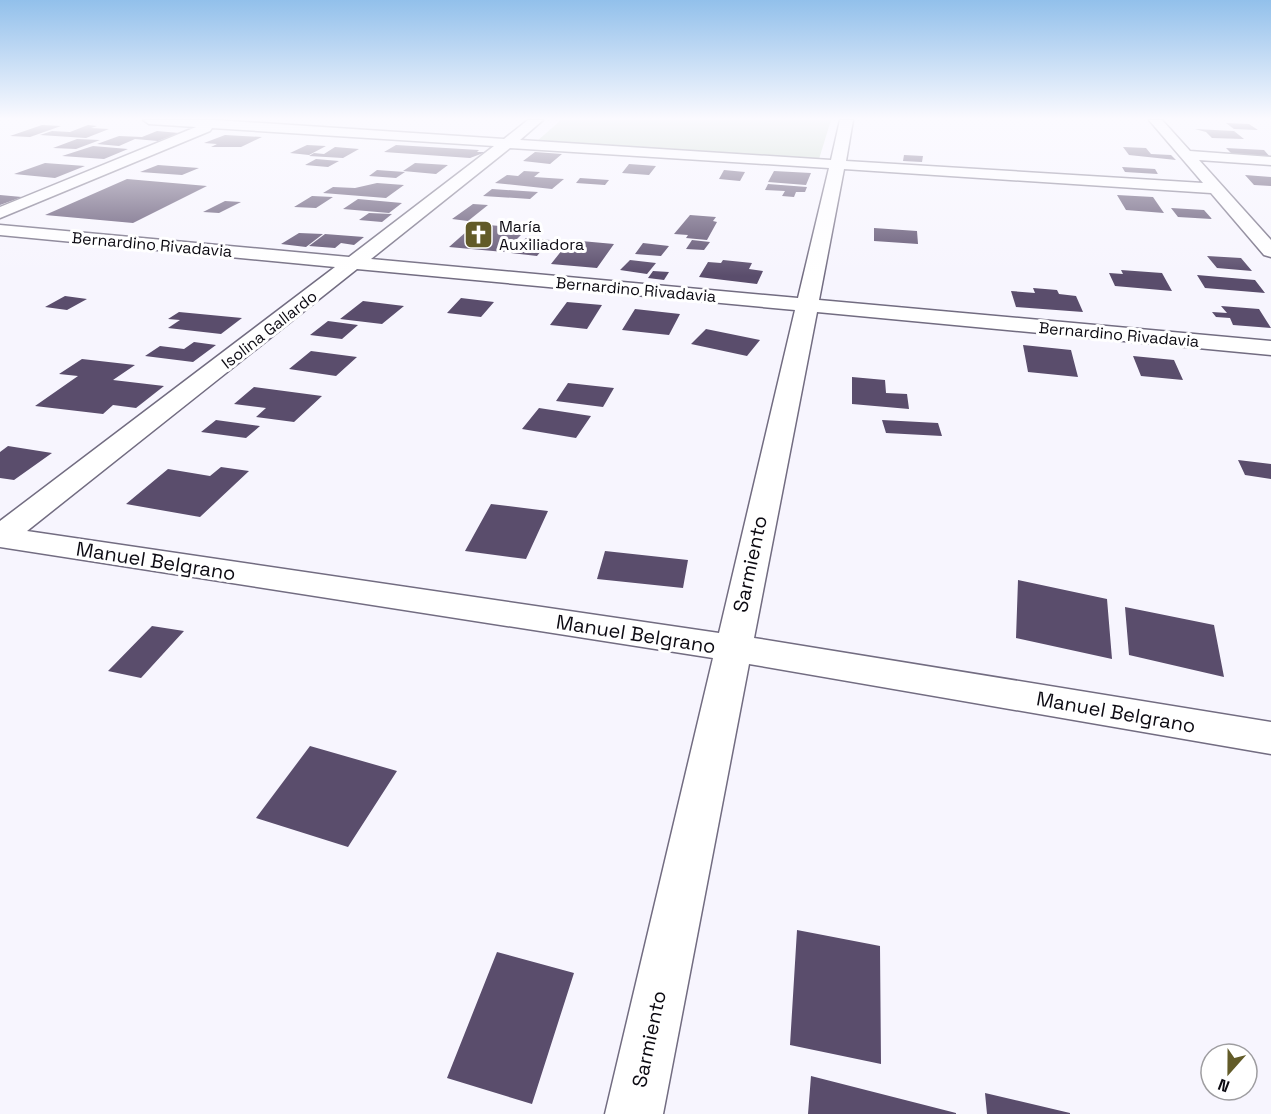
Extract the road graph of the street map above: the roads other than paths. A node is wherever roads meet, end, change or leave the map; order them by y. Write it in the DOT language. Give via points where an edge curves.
graph roads {
  1 [pos="98,172"];
  2 [pos="471,172"];
  3 [pos="835,172"];
  4 [pos="947,172"];
  5 [pos="1201,172"];
  6 [pos="1217,189"];
  7 [pos="0,213"];
  8 [pos="0,230"];
  9 [pos="1271,251"];
  10 [pos="356,263"];
  11 [pos="806,305"];
  12 [pos="1271,348"];
  13 [pos="0,537"];
  14 [pos="732,648"];
  15 [pos="1271,738"];
  16 [pos="634,1114"];
  1 -- 7 [label="street"];
  2 -- 10 [label="street, Isolina Gallardo"];
  3 -- 11 [label="street, Sarmiento"];
  4 -- 6 [label="street"];
  5 -- 6 [label="street"];
  6 -- 9 [label="street"];
  8 -- 10 [label="street, Bernardino Rivadavia"];
  10 -- 11 [label="street, Bernardino Rivadavia"];
  10 -- 13 [label="street, Isolina Gallardo"];
  11 -- 12 [label="street, Bernardino Rivadavia"];
  11 -- 14 [label="street, Sarmiento"];
  13 -- 14 [label="street, Manuel Belgrano"];
  14 -- 15 [label="street, Manuel Belgrano"];
  14 -- 16 [label="street, Sarmiento"];
}
